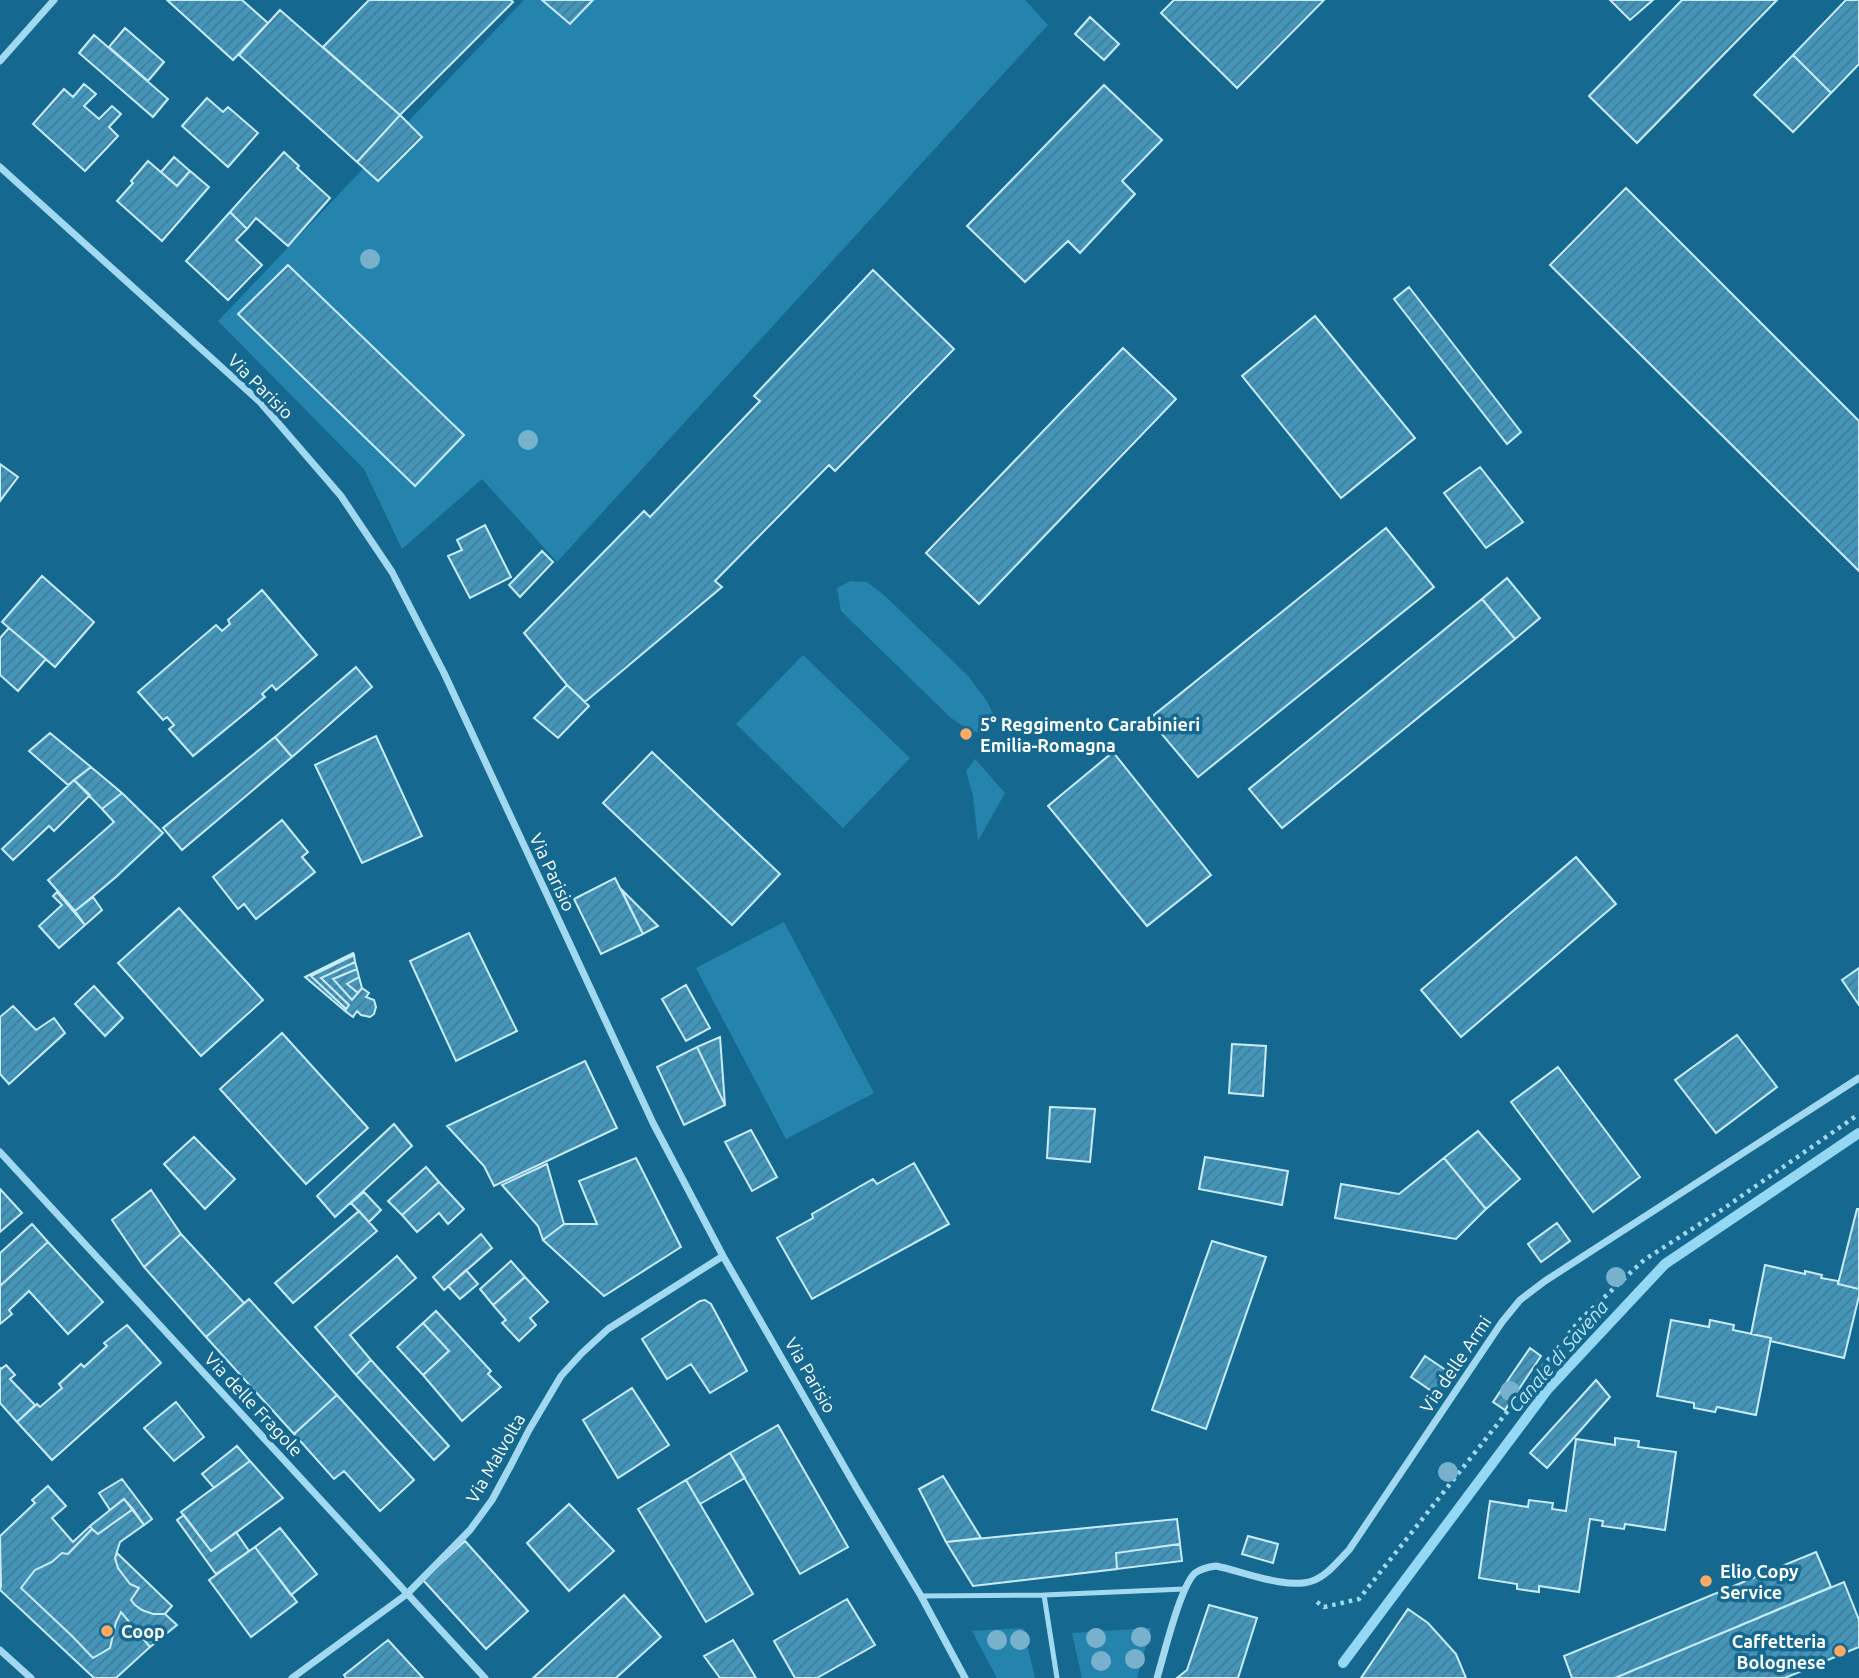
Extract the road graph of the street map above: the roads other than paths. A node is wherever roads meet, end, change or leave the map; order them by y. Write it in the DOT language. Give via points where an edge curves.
graph roads {
  1 [pos="54,0"];
  2 [pos="0,61"];
  3 [pos="0,167"];
  4 [pos="1859,1077"];
  5 [pos="0,1152"];
  6 [pos="723,1256"];
  7 [pos="1184,1589"];
  8 [pos="407,1594"];
  9 [pos="1044,1595"];
  10 [pos="921,1596"];
  11 [pos="0,1650"];
  12 [pos="31,1678"];
  13 [pos="292,1678"];
  14 [pos="485,1678"];
  15 [pos="965,1678"];
  16 [pos="1057,1678"];
  17 [pos="1157,1678"];
  1 -- 2 [label="street"];
  3 -- 6 [label="street, Via Parisio" via="260,402 341,496 385,561 444,673 653,1123"];
  4 -- 7 [label="street, Via delle Armi" via="1520,1300 1349,1550 1328,1571 1312,1581 1292,1584 1216,1566 1193,1574"];
  5 -- 8 [label="street, Via delle Fragole"];
  6 -- 8 [label="street, Via Malvolta" via="608,1329 582,1353 561,1376 492,1500 470,1530"];
  6 -- 10 [label="street, Via Parisio"];
  7 -- 9 [label="lane"];
  7 -- 17 [label="street"];
  8 -- 13 [label="street, Via Malvolta"];
  8 -- 14 [label="street, Via delle Fragole"];
  9 -- 10 [label="lane"];
  9 -- 16 [label="lane"];
  10 -- 15 [label="street, Via Parisio"];
  11 -- 12 [label="street"];
}
